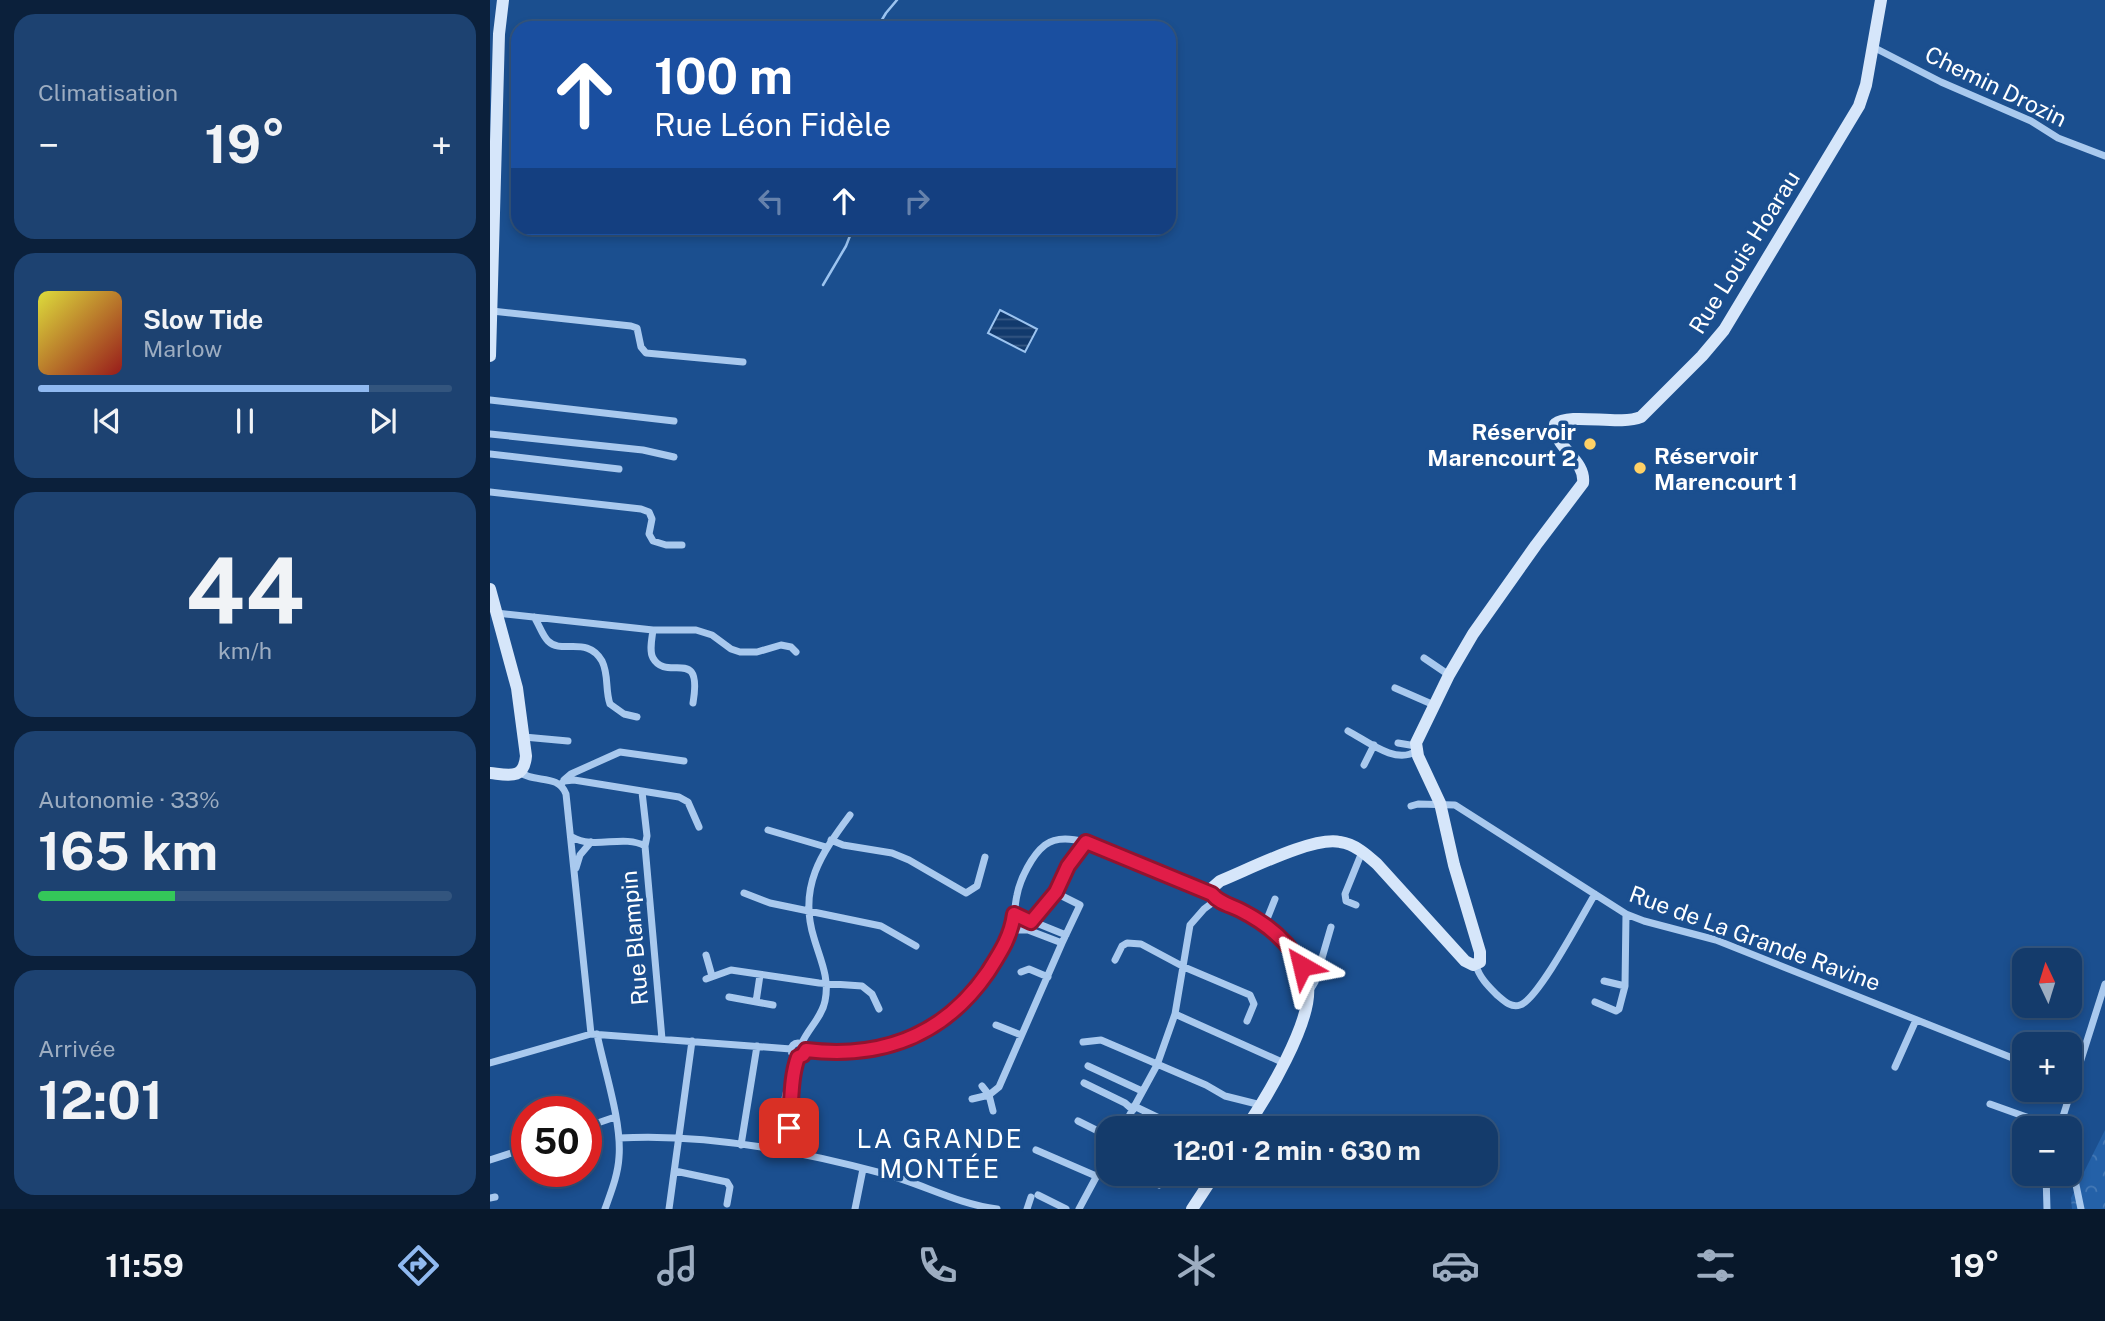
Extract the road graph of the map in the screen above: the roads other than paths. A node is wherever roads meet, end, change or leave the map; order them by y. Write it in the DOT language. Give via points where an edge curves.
graph roads {
  1 [pos="503,0"];
  2 [pos="1881,0"];
  3 [pos="1873,47"];
  4 [pos="2105,156"];
  5 [pos="492,311"];
  6 [pos="490,356"];
  7 [pos="743,362"];
  8 [pos="490,400"];
  9 [pos="674,421"];
  10 [pos="490,434"];
  11 [pos="490,454"];
  12 [pos="674,457"];
  13 [pos="619,468"];
  14 [pos="490,492"];
  15 [pos="682,545"];
  16 [pos="490,589"];
  17 [pos="496,613"];
  18 [pos="534,617"];
  19 [pos="653,630"];
  20 [pos="796,652"];
  21 [pos="1424,658"];
  22 [pos="1449,675"];
  23 [pos="1395,688"];
  24 [pos="692,703"];
  25 [pos="1434,705"];
  26 [pos="637,717"];
  27 [pos="1348,731"];
  28 [pos="524,737"];
  29 [pos="568,741"];
  30 [pos="1398,743"];
  31 [pos="1372,744"];
  32 [pos="1416,749"];
  33 [pos="1365,753"];
  34 [pos="684,761"];
  35 [pos="1364,765"];
  36 [pos="520,772"];
  37 [pos="490,773"];
  38 [pos="562,783"];
  39 [pos="642,792"];
  40 [pos="1440,803"];
  41 [pos="1411,806"];
  42 [pos="850,815"];
  43 [pos="699,827"];
  44 [pos="768,830"];
  45 [pos="572,838"];
  46 [pos="592,842"];
  47 [pos="1086,842"];
  48 [pos="828,844"];
  49 [pos="645,846"];
  50 [pos="1362,852"];
  51 [pos="985,857"];
  52 [pos="575,871"];
  53 [pos="1056,892"];
  54 [pos="744,893"];
  55 [pos="1595,894"];
  56 [pos="1214,897"];
  57 [pos="1275,899"];
  58 [pos="1356,905"];
  59 [pos="809,911"];
  60 [pos="1014,914"];
  61 [pos="1626,914"];
  62 [pos="1031,922"];
  63 [pos="1263,923"];
  64 [pos="1331,927"];
  65 [pos="1012,930"];
  66 [pos="1066,935"];
  67 [pos="1062,943"];
  68 [pos="916,946"];
  69 [pos="706,955"];
  70 [pos="1115,960"];
  71 [pos="1476,964"];
  72 [pos="1184,967"];
  73 [pos="1021,972"];
  74 [pos="760,975"];
  75 [pos="1048,977"];
  76 [pos="1604,981"];
  77 [pos="827,982"];
  78 [pos="2105,984"];
  79 [pos="1625,986"];
  80 [pos="1309,992"];
  81 [pos="729,997"];
  82 [pos="756,1002"];
  83 [pos="1595,1002"];
  84 [pos="773,1005"];
  85 [pos="879,1009"];
  86 [pos="1175,1014"];
  87 [pos="1916,1020"];
  88 [pos="1247,1021"];
  89 [pos="996,1025"];
  90 [pos="594,1034"];
  91 [pos="1021,1035"];
  92 [pos="662,1039"];
  93 [pos="692,1041"];
  94 [pos="1083,1042"];
  95 [pos="757,1046"];
  96 [pos="804,1047"];
  97 [pos="791,1049"];
  98 [pos="2082,1054"];
  99 [pos="798,1057"];
  100 [pos="2012,1058"];
  101 [pos="490,1063"];
  102 [pos="1284,1063"];
  103 [pos="1157,1065"];
  104 [pos="1087,1066"];
  105 [pos="1895,1067"];
  106 [pos="1084,1083"];
  107 [pos="982,1086"];
  108 [pos="1142,1091"];
  109 [pos="989,1095"];
  110 [pos="972,1099"];
  111 [pos="1990,1104"];
  112 [pos="1262,1105"];
  113 [pos="1133,1108"];
  114 [pos="993,1111"];
  115 [pos="1129,1116"];
  116 [pos="1152,1116"];
  117 [pos="1254,1116"];
  118 [pos="2024,1116"];
  119 [pos="615,1117"];
  120 [pos="602,1121"];
  121 [pos="1078,1121"];
  122 [pos="1096,1130"];
  123 [pos="619,1138"];
  124 [pos="678,1138"];
  125 [pos="741,1145"];
  126 [pos="1037,1150"];
  127 [pos="784,1151"];
  128 [pos="511,1153"];
  129 [pos="490,1160"];
  130 [pos="863,1169"];
  131 [pos="675,1171"];
  132 [pos="1096,1177"];
  133 [pos="1207,1186"];
  134 [pos="2046,1186"];
  135 [pos="2076,1186"];
  136 [pos="727,1204"];
  137 [pos="605,1209"];
  138 [pos="669,1209"];
  139 [pos="855,1209"];
  140 [pos="997,1209"];
  141 [pos="1027,1209"];
  142 [pos="1066,1209"];
  143 [pos="1079,1209"];
  144 [pos="1192,1209"];
  145 [pos="2047,1209"];
  146 [pos="2081,1209"];
  1 -- 5 [label="main road"];
  2 -- 3 [label="main road, Rue Louis Hoarau"];
  3 -- 4 [label="street, Chemin Drozin" via="2058,138"];
  3 -- 22 [label="main road, Rue Louis Hoarau" via="1859,106 1724,330 1641,417 1555,424 1556,435 1581,469 1583,483 1509,582"];
  5 -- 6 [label="main road"];
  5 -- 7 [label="street" via="631,326 637,328 646,353"];
  8 -- 9 [label="street"];
  10 -- 12 [label="street"];
  11 -- 13 [label="street"];
  14 -- 15 [label="street" via="642,509 652,519 649,534 653,541"];
  16 -- 17 [label="main road"];
  17 -- 18 [label="street"];
  17 -- 28 [label="main road" via="517,688"];
  18 -- 19 [label="street"];
  18 -- 26 [label="street" via="549,642 581,646 598,656 606,671 610,704"];
  19 -- 20 [label="street" via="704,632 740,652 781,645"];
  19 -- 24 [label="street" via="655,661 694,674"];
  21 -- 22 [label="street"];
  22 -- 25 [label="main road, Rue Louis Hoarau"];
  23 -- 25 [label="street"];
  25 -- 32 [label="main road, Rue Louis Hoarau"];
  27 -- 31 [label="street"];
  28 -- 29 [label="street"];
  28 -- 36 [label="main road" via="525,765"];
  30 -- 32 [label="street"];
  31 -- 32 [label="street" via="1401,757"];
  31 -- 33 [label="street"];
  31 -- 35 [label="street"];
  32 -- 40 [label="main road"];
  34 -- 38 [label="street" via="620,752 571,774"];
  36 -- 37 [label="main road"];
  36 -- 38 [label="street"];
  38 -- 39 [label="street" via="573,780"];
  38 -- 45 [label="street"];
  39 -- 43 [label="street" via="686,799"];
  39 -- 49 [label="street"];
  40 -- 41 [label="street"];
  40 -- 55 [label="street, Rue de La Grande Ravine" via="1455,805"];
  40 -- 71 [label="main road" via="1480,952"];
  42 -- 48 [label="street"];
  44 -- 48 [label="street"];
  45 -- 46 [label="street, Rue Blampin"];
  45 -- 52 [label="street"];
  46 -- 49 [label="street, Rue Blampin"];
  46 -- 52 [label="street" via="580,855"];
  47 -- 53 [label="street"];
  47 -- 56 [label="street"];
  47 -- 60 [label="street" via="1052,840 1043,847 1017,893"];
  48 -- 51 [label="street" via="892,853 966,893 977,886"];
  48 -- 59 [label="street" via="813,874"];
  49 -- 92 [label="street, Rue Blampin"];
  50 -- 56 [label="main road" via="1338,841 1313,844 1220,881 1213,886"];
  50 -- 58 [label="street" via="1345,898"];
  50 -- 71 [label="main road" via="1465,961"];
  52 -- 90 [label="street"];
  53 -- 62 [label="street"];
  53 -- 66 [label="street" via="1080,905"];
  54 -- 59 [label="street"];
  55 -- 61 [label="street, Rue de La Grande Ravine"];
  55 -- 71 [label="street" via="1524,1004 1507,1004 1480,976"];
  56 -- 63 [label="main road"];
  56 -- 72 [label="street" via="1190,925"];
  57 -- 63 [label="street"];
  59 -- 68 [label="street" via="881,926"];
  59 -- 77 [label="street"];
  60 -- 62 [label="street"];
  60 -- 65 [label="street"];
  61 -- 79 [label="street"];
  61 -- 87 [label="street, Rue de La Grande Ravine" via="1716,940"];
  62 -- 66 [label="street"];
  63 -- 80 [label="main road" via="1297,958"];
  64 -- 80 [label="street"];
  65 -- 67 [label="street" via="1028,930"];
  65 -- 96 [label="street" via="979,985 944,1019 915,1037 872,1050"];
  66 -- 67 [label="street"];
  67 -- 75 [label="street"];
  69 -- 74 [label="street" via="709,977 731,970"];
  70 -- 72 [label="street" via="1122,946 1135,943"];
  72 -- 86 [label="street"];
  72 -- 88 [label="street" via="1253,997"];
  73 -- 75 [label="street" via="1029,969"];
  74 -- 77 [label="street"];
  74 -- 82 [label="street"];
  75 -- 91 [label="street"];
  76 -- 79 [label="street"];
  77 -- 85 [label="street" via="867,988"];
  77 -- 96 [label="street" via="824,1006"];
  78 -- 98 [label="street"];
  79 -- 83 [label="street" via="1618,1011"];
  80 -- 102 [label="main road" via="1305,1014"];
  81 -- 82 [label="street"];
  82 -- 84 [label="street"];
  86 -- 102 [label="street"];
  86 -- 103 [label="street"];
  87 -- 100 [label="street, Rue de La Grande Ravine"];
  87 -- 105 [label="street"];
  89 -- 91 [label="street"];
  90 -- 92 [label="street"];
  90 -- 101 [label="street"];
  90 -- 119 [label="street"];
  91 -- 109 [label="street" via="1002,1082"];
  92 -- 93 [label="street"];
  93 -- 95 [label="street"];
  93 -- 124 [label="street"];
  94 -- 103 [label="street" via="1101,1040"];
  95 -- 97 [label="street"];
  95 -- 125 [label="street"];
  96 -- 97 [label="street" via="794,1044"];
  96 -- 99 [label="street"];
  97 -- 99 [label="street"];
  99 -- 127 [label="street" via="792,1073"];
  102 -- 112 [label="main road"];
  103 -- 108 [label="street"];
  103 -- 112 [label="street" via="1225,1097"];
  104 -- 108 [label="street"];
  106 -- 113 [label="street"];
  107 -- 109 [label="street"];
  108 -- 113 [label="street"];
  109 -- 110 [label="street"];
  109 -- 114 [label="street"];
  111 -- 118 [label="street"];
  112 -- 117 [label="main road"];
  113 -- 115 [label="street"];
  113 -- 116 [label="street"];
  119 -- 120 [label="street"];
  119 -- 123 [label="street"];
  121 -- 122 [label="street"];
  123 -- 124 [label="street"];
  123 -- 137 [label="street" via="618,1166"];
  124 -- 125 [label="street"];
  124 -- 131 [label="street"];
  125 -- 127 [label="street"];
  126 -- 132 [label="street"];
  127 -- 130 [label="street"];
  128 -- 129 [label="street"];
  130 -- 139 [label="street"];
  130 -- 140 [label="street" via="951,1199"];
  131 -- 136 [label="street" via="727,1182"];
  131 -- 138 [label="street"];
  132 -- 143 [label="street"];
  133 -- 144 [label="main road"];
  134 -- 145 [label="street"];
  135 -- 146 [label="street"];
  141 -- 142 [label="street" via="1035,1196"];
}
